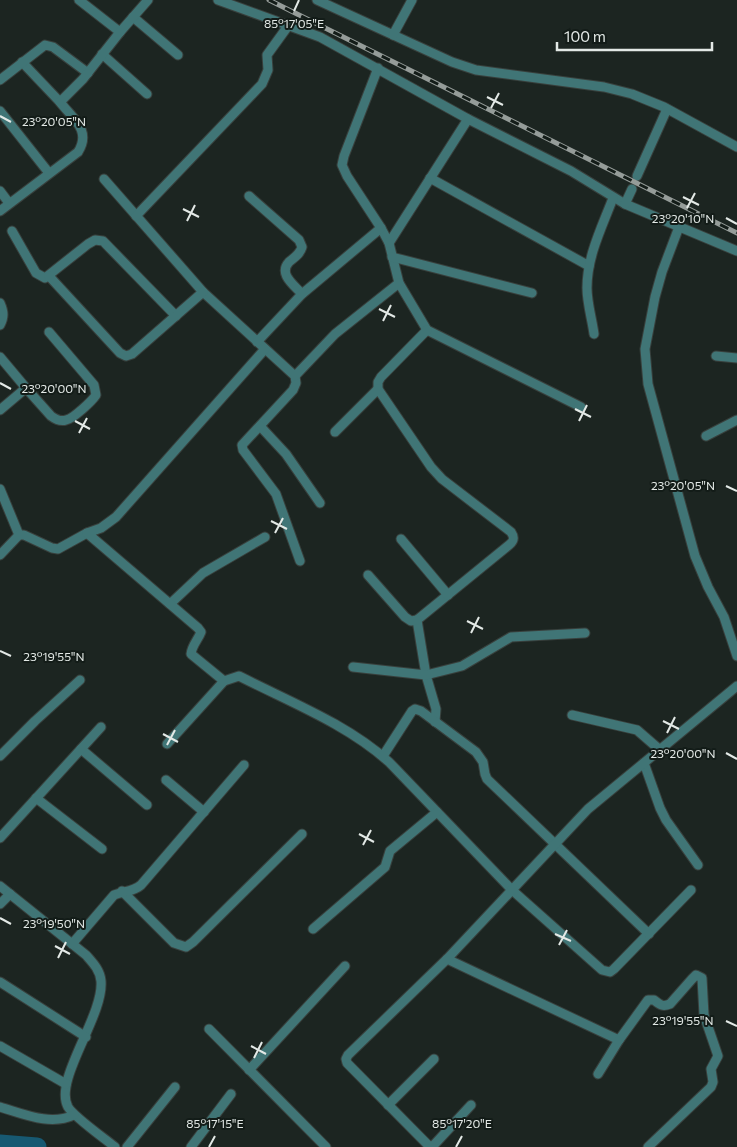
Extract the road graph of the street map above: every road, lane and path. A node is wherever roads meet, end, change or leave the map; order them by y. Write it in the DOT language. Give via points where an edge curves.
graph roads {
  1 [pos="79,0"];
  2 [pos="148,0"];
  3 [pos="218,0"];
  4 [pos="317,0"];
  5 [pos="412,0"];
  6 [pos="133,17"];
  7 [pos="288,26"];
  8 [pos="120,32"];
  9 [pos="393,35"];
  10 [pos="102,54"];
  11 [pos="178,55"];
  12 [pos="22,62"];
  13 [pos="378,68"];
  14 [pos="88,72"];
  15 [pos="0,80"];
  16 [pos="147,94"];
  17 [pos="60,102"];
  18 [pos="667,109"];
  19 [pos="0,111"];
  20 [pos="468,118"];
  21 [pos="737,148"];
  22 [pos="50,173"];
  23 [pos="637,176"];
  24 [pos="430,178"];
  25 [pos="104,179"];
  26 [pos="632,189"];
  27 [pos="0,191"];
  28 [pos="249,196"];
  29 [pos="613,198"];
  30 [pos="9,203"];
  31 [pos="625,204"];
  32 [pos="0,211"];
  33 [pos="136,216"];
  34 [pos="679,227"];
  35 [pos="381,228"];
  36 [pos="12,231"];
  37 [pos="389,243"];
  38 [pos="737,250"];
  39 [pos="392,257"];
  40 [pos="589,266"];
  41 [pos="49,276"];
  42 [pos="399,283"];
  43 [pos="203,292"];
  44 [pos="532,293"];
  45 [pos="302,294"];
  46 [pos="0,303"];
  47 [pos="176,316"];
  48 [pos="0,326"];
  49 [pos="427,330"];
  50 [pos="49,332"];
  51 [pos="594,334"];
  52 [pos="256,342"];
  53 [pos="265,349"];
  54 [pos="716,356"];
  55 [pos="0,357"];
  56 [pos="737,358"];
  57 [pos="295,376"];
  58 [pos="26,388"];
  59 [pos="378,388"];
  60 [pos="581,407"];
  61 [pos="0,410"];
  62 [pos="737,420"];
  63 [pos="260,426"];
  64 [pos="335,432"];
  65 [pos="706,436"];
  66 [pos="0,488"];
  67 [pos="320,503"];
  68 [pos="87,533"];
  69 [pos="19,535"];
  70 [pos="265,537"];
  71 [pos="401,539"];
  72 [pos="0,555"];
  73 [pos="300,561"];
  74 [pos="368,574"];
  75 [pos="448,595"];
  76 [pos="170,604"];
  77 [pos="417,620"];
  78 [pos="585,633"];
  79 [pos="737,656"];
  80 [pos="353,668"];
  81 [pos="426,675"];
  82 [pos="80,680"];
  83 [pos="224,681"];
  84 [pos="737,686"];
  85 [pos="572,716"];
  86 [pos="436,722"];
  87 [pos="101,727"];
  88 [pos="166,744"];
  89 [pos="81,749"];
  90 [pos="660,750"];
  91 [pos="0,756"];
  92 [pos="383,756"];
  93 [pos="644,763"];
  94 [pos="244,765"];
  95 [pos="166,780"];
  96 [pos="36,798"];
  97 [pos="147,805"];
  98 [pos="204,812"];
  99 [pos="437,812"];
  100 [pos="302,834"];
  101 [pos="0,838"];
  102 [pos="555,843"];
  103 [pos="102,849"];
  104 [pos="698,865"];
  105 [pos="0,886"];
  106 [pos="512,890"];
  107 [pos="691,890"];
  108 [pos="122,891"];
  109 [pos="10,894"];
  110 [pos="0,904"];
  111 [pos="313,928"];
  112 [pos="649,934"];
  113 [pos="72,944"];
  114 [pos="447,959"];
  115 [pos="345,966"];
  116 [pos="0,982"];
  117 [pos="209,1029"];
  118 [pos="86,1037"];
  119 [pos="619,1040"];
  120 [pos="0,1046"];
  121 [pos="434,1059"];
  122 [pos="249,1070"];
  123 [pos="598,1074"];
  124 [pos="66,1084"];
  125 [pos="175,1087"];
  126 [pos="232,1094"];
  127 [pos="388,1105"];
  128 [pos="471,1105"];
  129 [pos="0,1107"];
  130 [pos="74,1115"];
  131 [pos="115,1147"];
  132 [pos="127,1147"];
  133 [pos="191,1147"];
  134 [pos="326,1147"];
  135 [pos="431,1147"];
  136 [pos="648,1147"];
  1 -- 8 [label="street"];
  2 -- 6 [label="street"];
  3 -- 7 [label="street"];
  4 -- 9 [label="street"];
  5 -- 9 [label="street"];
  6 -- 8 [label="street"];
  6 -- 11 [label="street"];
  7 -- 13 [label="street" via="320,37"];
  7 -- 33 [label="street" via="267,55 268,70 262,84"];
  8 -- 10 [label="street"];
  9 -- 18 [label="street" via="476,70 604,88 632,94"];
  10 -- 14 [label="street"];
  10 -- 16 [label="street"];
  12 -- 14 [label="street" via="45,45 53,47"];
  12 -- 15 [label="street"];
  12 -- 17 [label="street"];
  13 -- 20 [label="street"];
  13 -- 35 [label="street" via="342,166"];
  14 -- 17 [label="street"];
  17 -- 22 [label="street" via="80,126 83,139 78,152"];
  18 -- 21 [label="street"];
  18 -- 23 [label="street"];
  19 -- 22 [label="street"];
  20 -- 24 [label="street"];
  20 -- 29 [label="street" via="571,171"];
  22 -- 30 [label="street"];
  24 -- 37 [label="street"];
  24 -- 40 [label="street"];
  25 -- 33 [label="street"];
  26 -- 31 [label="street"];
  27 -- 30 [label="street"];
  28 -- 45 [label="street" via="299,240 300,253 284,270"];
  29 -- 31 [label="street"];
  29 -- 40 [label="street"];
  30 -- 32 [label="street"];
  31 -- 34 [label="street"];
  33 -- 43 [label="street"];
  34 -- 38 [label="street"];
  34 -- 79 [label="street" via="655,297 645,349 648,384 696,556 724,617"];
  35 -- 37 [label="street"];
  35 -- 45 [label="street"];
  36 -- 41 [label="street" via="36,273 45,278"];
  37 -- 39 [label="street"];
  39 -- 42 [label="street"];
  39 -- 44 [label="street"];
  40 -- 51 [label="street" via="587,290"];
  41 -- 47 [label="street" via="88,244 95,240 103,241"];
  41 -- 47 [label="street" via="126,356"];
  42 -- 49 [label="street"];
  42 -- 57 [label="street" via="335,334"];
  43 -- 47 [label="street"];
  43 -- 52 [label="street"];
  45 -- 52 [label="street"];
  46 -- 48 [label="street" via="3,318"];
  49 -- 59 [label="street" via="382,377"];
  49 -- 60 [label="street"];
  50 -- 58 [label="street" via="94,385 96,395 63,421 51,416"];
  52 -- 53 [label="street"];
  53 -- 57 [label="street"];
  53 -- 68 [label="street" via="116,517"];
  54 -- 56 [label="street"];
  55 -- 58 [label="street"];
  57 -- 63 [label="street" via="293,390"];
  58 -- 61 [label="street"];
  59 -- 64 [label="street"];
  59 -- 75 [label="street" via="442,479 514,536 509,546"];
  62 -- 65 [label="street"];
  63 -- 67 [label="street" via="286,454"];
  63 -- 73 [label="street" via="244,442 243,450 276,494"];
  66 -- 69 [label="street"];
  68 -- 69 [label="street" via="58,548 24,534"];
  68 -- 76 [label="street"];
  69 -- 72 [label="street"];
  70 -- 76 [label="street" via="202,573"];
  71 -- 75 [label="street"];
  74 -- 77 [label="street" via="405,617"];
  75 -- 77 [label="street"];
  76 -- 83 [label="street" via="201,632 191,654"];
  77 -- 81 [label="street"];
  78 -- 81 [label="street" via="511,638 462,666"];
  80 -- 81 [label="street"];
  81 -- 86 [label="street" via="436,709"];
  82 -- 91 [label="street"];
  83 -- 88 [label="street"];
  83 -- 92 [label="street" via="240,676 350,732"];
  84 -- 90 [label="street"];
  85 -- 90 [label="street" via="637,730"];
  86 -- 92 [label="street" via="415,709"];
  86 -- 102 [label="street" via="476,752 483,762 487,779"];
  87 -- 89 [label="street"];
  89 -- 96 [label="street"];
  89 -- 97 [label="street"];
  90 -- 93 [label="street"];
  92 -- 99 [label="street"];
  93 -- 102 [label="street" via="602,796"];
  93 -- 104 [label="street" via="666,820"];
  94 -- 98 [label="street"];
  95 -- 98 [label="street"];
  96 -- 101 [label="street"];
  96 -- 103 [label="street"];
  98 -- 108 [label="street" via="141,885 135,890"];
  99 -- 106 [label="street"];
  99 -- 111 [label="street" via="390,851 385,867"];
  100 -- 108 [label="street" via="186,947 174,943"];
  102 -- 106 [label="street"];
  102 -- 112 [label="street"];
  105 -- 109 [label="street"];
  106 -- 112 [label="street" via="602,970 610,972 614,969"];
  106 -- 114 [label="street"];
  107 -- 112 [label="street"];
  108 -- 113 [label="street" via="114,895"];
  109 -- 110 [label="street"];
  109 -- 113 [label="street"];
  113 -- 118 [label="street" via="96,967 101,980"];
  114 -- 119 [label="street"];
  114 -- 127 [label="street" via="346,1059"];
  115 -- 122 [label="street"];
  116 -- 118 [label="street"];
  117 -- 122 [label="street"];
  118 -- 124 [label="street"];
  119 -- 123 [label="street"];
  119 -- 136 [label="street" via="648,1000 665,1006 670,1004 692,978 696,975 702,978 704,1015 718,1056 711,1070 713,1082"];
  120 -- 124 [label="street"];
  121 -- 127 [label="street"];
  122 -- 134 [label="street"];
  124 -- 130 [label="street" via="65,1097"];
  125 -- 132 [label="street"];
  126 -- 133 [label="street"];
  127 -- 135 [label="street"];
  128 -- 135 [label="street"];
  129 -- 130 [label="street" via="48,1120"];
  130 -- 131 [label="street"];
}
